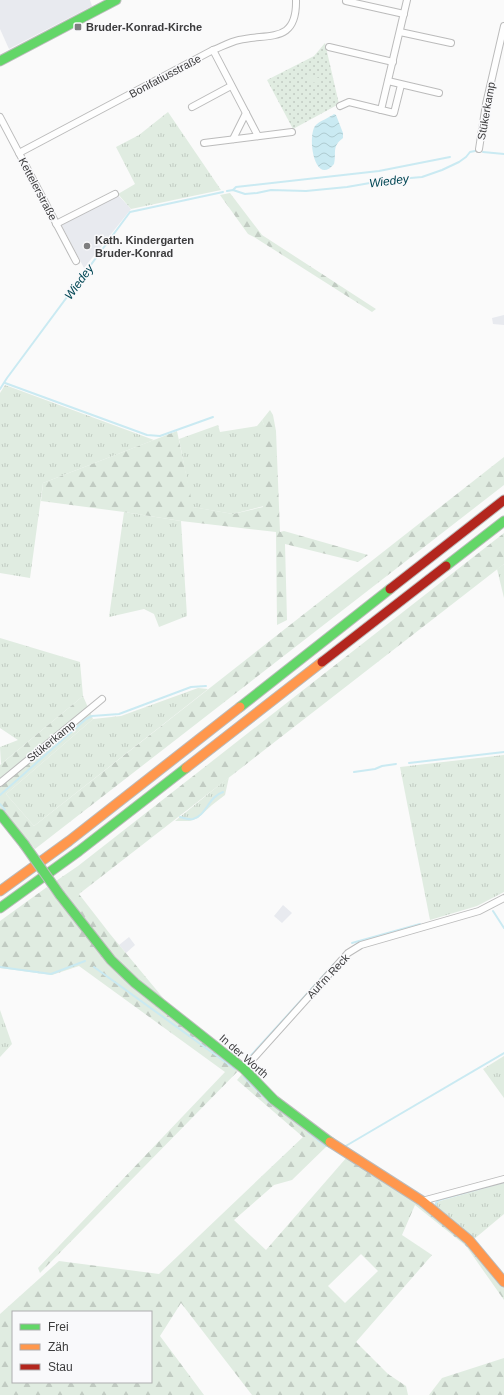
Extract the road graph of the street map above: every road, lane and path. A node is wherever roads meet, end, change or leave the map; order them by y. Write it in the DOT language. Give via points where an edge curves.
graph roads {
  1 [pos="116,0"];
  2 [pos="296,0"];
  3 [pos="407,0"];
  4 [pos="346,1"];
  5 [pos="404,14"];
  6 [pos="504,26"];
  7 [pos="400,32"];
  8 [pos="451,43"];
  9 [pos="329,47"];
  10 [pos="212,50"];
  11 [pos="0,61"];
  12 [pos="393,62"];
  13 [pos="388,81"];
  14 [pos="401,84"];
  15 [pos="231,86"];
  16 [pos="439,93"];
  17 [pos="340,106"];
  18 [pos="192,108"];
  19 [pos="381,110"];
  20 [pos="246,113"];
  21 [pos="0,117"];
  22 [pos="292,132"];
  23 [pos="258,136"];
  24 [pos="233,139"];
  25 [pos="204,143"];
  26 [pos="479,149"];
  27 [pos="19,153"];
  28 [pos="115,194"];
  29 [pos="56,224"];
  30 [pos="76,261"];
  31 [pos="504,500"];
  32 [pos="504,521"];
  33 [pos="102,699"];
  34 [pos="0,783"];
  35 [pos="0,814"];
  36 [pos="0,891"];
  37 [pos="504,898"];
  38 [pos="0,908"];
  39 [pos="244,1069"];
  40 [pos="504,1179"];
  41 [pos="422,1201"];
  42 [pos="504,1282"];
  1 -- 11 [label="main road"];
  2 -- 10 [label="street, Bonifatiusstraße" via="292,24 287,30 278,35 238,40"];
  3 -- 5 [label="street"];
  4 -- 5 [label="street"];
  5 -- 7 [label="street"];
  6 -- 26 [label="street, Stükerkamp" via="486,104"];
  7 -- 8 [label="street"];
  7 -- 12 [label="street"];
  9 -- 12 [label="street"];
  10 -- 15 [label="street"];
  10 -- 27 [label="street, Bonifatiusstraße"];
  12 -- 13 [label="street"];
  13 -- 14 [label="street"];
  13 -- 19 [label="street"];
  14 -- 16 [label="street"];
  14 -- 19 [label="street" via="394,113"];
  15 -- 18 [label="street"];
  15 -- 20 [label="street"];
  17 -- 19 [label="street" via="349,102"];
  20 -- 23 [label="street"];
  20 -- 24 [label="street"];
  21 -- 27 [label="street, Kettelerstraße"];
  22 -- 23 [label="street"];
  23 -- 24 [label="street"];
  24 -- 25 [label="street"];
  27 -- 29 [label="street, Kettelerstraße"];
  28 -- 29 [label="street"];
  29 -- 30 [label="street, Kettelerstraße"];
  31 -- 36 [label="main road" via="75,836"];
  32 -- 38 [label="main road" via="79,852"];
  33 -- 34 [label="street, Stükerkamp"];
  35 -- 39 [label="main road, In der Worth, bridge" via="112,960 135,983"];
  37 -- 39 [label="street, Auf'm Reck" via="479,911 361,945 348,953"];
  39 -- 41 [label="main road, In der Worth" via="274,1100 311,1129"];
  40 -- 41 [label="street"];
  41 -- 42 [label="main road, In der Worth" via="469,1240"];
}
